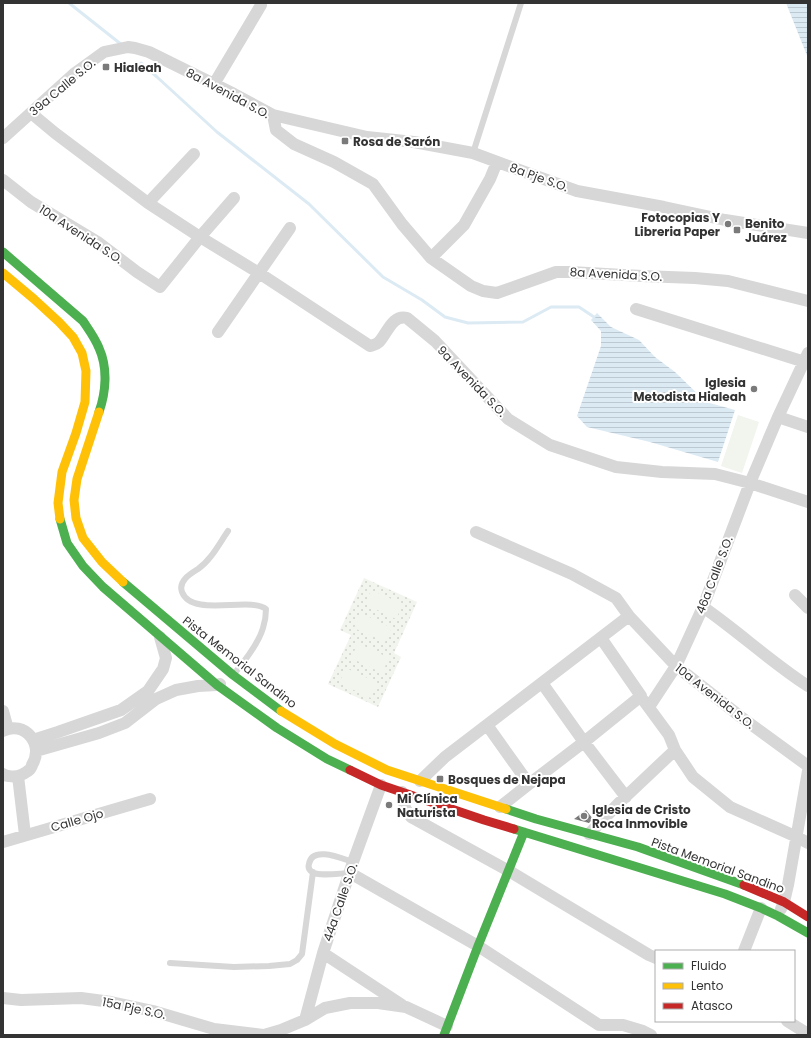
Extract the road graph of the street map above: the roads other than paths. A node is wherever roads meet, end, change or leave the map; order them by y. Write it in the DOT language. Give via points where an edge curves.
graph roads {
  1 [pos="521,3"];
  2 [pos="261,5"];
  3 [pos="128,46"];
  4 [pos="214,84"];
  5 [pos="31,113"];
  6 [pos="273,115"];
  7 [pos="3,138"];
  8 [pos="473,153"];
  9 [pos="194,154"];
  10 [pos="497,162"];
  11 [pos="3,180"];
  12 [pos="234,198"];
  13 [pos="148,202"];
  14 [pos="290,228"];
  15 [pos="808,233"];
  16 [pos="200,237"];
  17 [pos="3,252"];
  18 [pos="431,258"];
  19 [pos="3,273"];
  20 [pos="259,273"];
  21 [pos="808,301"];
  22 [pos="636,309"];
  23 [pos="218,332"];
  24 [pos="807,359"];
  25 [pos="778,417"];
  26 [pos="808,427"];
  27 [pos="750,483"];
  28 [pos="808,502"];
  29 [pos="228,531"];
  30 [pos="476,532"];
  31 [pos="795,595"];
  32 [pos="703,607"];
  33 [pos="808,608"];
  34 [pos="630,616"];
  35 [pos="160,637"];
  36 [pos="601,638"];
  37 [pos="676,666"];
  38 [pos="233,675"];
  39 [pos="542,683"];
  40 [pos="218,685"];
  41 [pos="808,686"];
  42 [pos="152,695"];
  43 [pos="641,696"];
  44 [pos="649,707"];
  45 [pos="3,711"];
  46 [pos="487,725"];
  47 [pos="5,730"];
  48 [pos="584,742"];
  49 [pos="35,746"];
  50 [pos="675,750"];
  51 [pos="808,766"];
  52 [pos="808,771"];
  53 [pos="3,774"];
  54 [pos="18,776"];
  55 [pos="420,781"];
  56 [pos="529,784"];
  57 [pos="381,786"];
  58 [pos="402,792"];
  59 [pos="626,797"];
  60 [pos="150,799"];
  61 [pos="500,807"];
  62 [pos="524,832"];
  63 [pos="589,834"];
  64 [pos="24,835"];
  65 [pos="797,837"];
  66 [pos="3,842"];
  67 [pos="808,843"];
  68 [pos="352,867"];
  69 [pos="509,871"];
  70 [pos="313,872"];
  71 [pos="784,902"];
  72 [pos="761,908"];
  73 [pos="778,916"];
  74 [pos="808,916"];
  75 [pos="808,933"];
  76 [pos="478,946"];
  77 [pos="744,950"];
  78 [pos="323,953"];
  79 [pos="655,958"];
  80 [pos="170,963"];
  81 [pos="3,998"];
  82 [pos="406,1007"];
  83 [pos="305,1020"];
  84 [pos="789,1022"];
  85 [pos="445,1033"];
  86 [pos="808,1034"];
  87 [pos="264,1035"];
  88 [pos="652,1035"];
  1 -- 8 [label="lane"];
  2 -- 4 [label="street"];
  3 -- 4 [label="street, 8a Avenida S.O." via="149,52"];
  3 -- 5 [label="street, 39a Calle S.O." via="104,52 75,73"];
  4 -- 6 [label="street, 8a Avenida S.O."];
  5 -- 7 [label="street, 39a Calle S.O."];
  5 -- 13 [label="street"];
  6 -- 8 [label="street, 8a Pje S.O." via="367,137 414,142"];
  6 -- 18 [label="street, 8a Avenida S.O." via="276,130 294,144 334,162 373,184"];
  8 -- 10 [label="street, 8a Pje S.O."];
  9 -- 13 [label="street"];
  10 -- 15 [label="street, 8a Pje S.O." via="577,191 725,220"];
  10 -- 18 [label="street" via="464,225"];
  11 -- 16 [label="street, 10a Avenida S.O." via="32,202 99,243 160,287"];
  12 -- 16 [label="street"];
  13 -- 16 [label="street"];
  14 -- 20 [label="street"];
  16 -- 20 [label="street"];
  17 -- 38 [label="main road, Pista Memorial Sandino" via="83,321 100,349 104,363 103,401 82,461 74,500 76,518 83,538 102,562 121,580"];
  18 -- 21 [label="street, 8a Avenida S.O." via="472,286 497,293 556,272 570,272 728,281"];
  19 -- 35 [label="main road" via="59,322 73,337 82,353 86,371 85,402 62,472 58,503 67,543 102,587"];
  20 -- 23 [label="street"];
  20 -- 27 [label="street, 9a Avenida S.O." via="370,346 378,342 398,318 407,318 435,342 508,419 550,445 616,466 662,472 715,474"];
  22 -- 24 [label="street"];
  24 -- 25 [label="street, 46a Calle S.O."];
  25 -- 26 [label="street"];
  25 -- 27 [label="street, 46a Calle S.O."];
  27 -- 28 [label="street, 9a Avenida S.O."];
  27 -- 32 [label="street, 46a Calle S.O."];
  29 -- 38 [label="lane" via="206,563 186,577 181,585 185,597 193,602 206,605 262,606 266,609 260,635"];
  30 -- 34 [label="street, 10a Avenida S.O." via="572,574 616,598"];
  31 -- 33 [label="street"];
  32 -- 37 [label="street, 46a Calle S.O."];
  32 -- 41 [label="street"];
  34 -- 36 [label="street"];
  34 -- 37 [label="street, 10a Avenida S.O."];
  35 -- 40 [label="main road"];
  35 -- 42 [label="street" via="166,658 164,669"];
  36 -- 39 [label="street"];
  36 -- 43 [label="street"];
  37 -- 44 [label="street, 46a Calle S.O."];
  37 -- 51 [label="street, 10a Avenida S.O."];
  38 -- 40 [label="street"];
  38 -- 55 [label="main road, Pista Memorial Sandino" via="285,714 335,744 386,770"];
  39 -- 46 [label="street"];
  39 -- 48 [label="street"];
  40 -- 42 [label="street" via="198,686"];
  40 -- 57 [label="main road" via="277,728 327,759"];
  42 -- 49 [label="street" via="125,723 99,733"];
  43 -- 44 [label="street"];
  43 -- 48 [label="street"];
  44 -- 50 [label="street" via="669,735"];
  45 -- 47 [label="street"];
  46 -- 55 [label="street" via="445,757"];
  46 -- 56 [label="street"];
  47 -- 49 [label="street" via="20,729 31,736"];
  48 -- 56 [label="street"];
  48 -- 59 [label="street"];
  49 -- 54 [label="street" via="36,760 30,770"];
  50 -- 59 [label="street"];
  50 -- 65 [label="street" via="693,777 730,807"];
  52 -- 65 [label="street"];
  53 -- 54 [label="street"];
  54 -- 64 [label="street"];
  55 -- 61 [label="main road, Pista Memorial Sandino"];
  56 -- 61 [label="street"];
  57 -- 58 [label="main road"];
  57 -- 68 [label="street, 44a Calle S.O."];
  58 -- 62 [label="main road"];
  58 -- 69 [label="street" via="405,808 411,817"];
  59 -- 63 [label="street"];
  60 -- 64 [label="street, Calle Ojo"];
  61 -- 63 [label="main road, Pista Memorial Sandino"];
  62 -- 69 [label="main road"];
  62 -- 72 [label="main road" via="687,882"];
  63 -- 71 [label="main road, Pista Memorial Sandino" via="638,847 740,883"];
  64 -- 66 [label="street, Calle Ojo"];
  65 -- 67 [label="street"];
  65 -- 71 [label="street"];
  68 -- 70 [label="lane" via="320,874"];
  68 -- 70 [label="lane" via="328,854 319,854 310,859 308,866"];
  68 -- 76 [label="street"];
  68 -- 78 [label="street, 44a Calle S.O."];
  69 -- 76 [label="main road"];
  69 -- 79 [label="street"];
  70 -- 80 [label="lane" via="302,954 297,960 290,964 234,967"];
  71 -- 73 [label="street"];
  71 -- 74 [label="main road, Pista Memorial Sandino"];
  72 -- 73 [label="main road"];
  72 -- 77 [label="street"];
  73 -- 75 [label="main road"];
  76 -- 85 [label="main road"];
  76 -- 88 [label="street" via="599,1025 623,1024"];
  78 -- 82 [label="street"];
  78 -- 83 [label="street, 44a Calle S.O."];
  81 -- 87 [label="street, 15a Pje S.O." via="81,998 111,1002 214,1029"];
  82 -- 83 [label="street, 15a Pje S.O." via="350,1003 325,1008"];
  82 -- 85 [label="street, 15a Pje S.O."];
  83 -- 87 [label="street, 15a Pje S.O."];
  84 -- 86 [label="street"];
}
